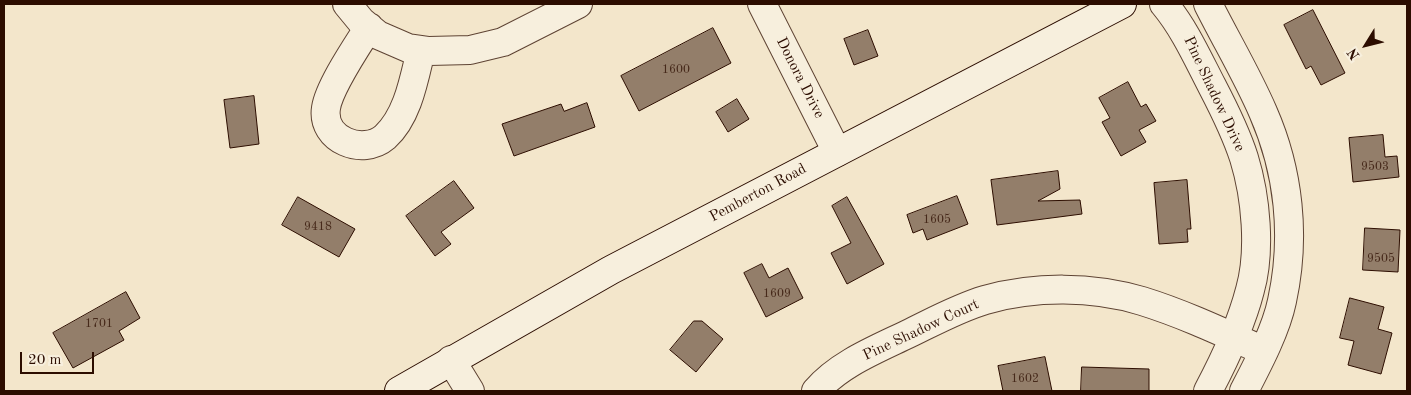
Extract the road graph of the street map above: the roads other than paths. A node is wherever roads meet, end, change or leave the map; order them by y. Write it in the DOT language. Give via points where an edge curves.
graph roads {
  1 [pos="347,4"];
  2 [pos="578,4"];
  3 [pos="762,4"];
  4 [pos="1122,4"];
  5 [pos="1164,4"];
  6 [pos="1208,4"];
  7 [pos="369,27"];
  8 [pos="421,50"];
  9 [pos="837,152"];
  10 [pos="1234,338"];
  11 [pos="1264,351"];
  12 [pos="451,360"];
  13 [pos="399,391"];
  14 [pos="470,391"];
  15 [pos="816,391"];
  16 [pos="1208,391"];
  17 [pos="1244,391"];
  1 -- 7 [label="street"];
  2 -- 8 [label="street" via="503,42 470,50"];
  3 -- 9 [label="street, Donora Drive"];
  4 -- 9 [label="street, Pemberton Road"];
  5 -- 10 [label="street, Pine Shadow Drive" via="1183,30 1228,118 1244,159 1254,206 1256,253 1251,289"];
  6 -- 11 [label="street" via="1262,110 1282,168 1289,212 1289,257 1282,302"];
  7 -- 8 [label="street" via="378,35"];
  7 -- 8 [label="street" via="350,56 326,108 332,132 348,143 364,146 386,136 408,98"];
  9 -- 12 [label="street, Pemberton Road" via="611,270"];
  10 -- 11 [label="street, Pine Shadow Court"];
  10 -- 15 [label="street, Pine Shadow Court" via="1125,297 1073,289 1023,292 984,300 944,316 833,375"];
  10 -- 16 [label="street, Pine Shadow Drive"];
  11 -- 17 [label="street"];
  12 -- 13 [label="street, Pemberton Road"];
  12 -- 14 [label="street"];
}
